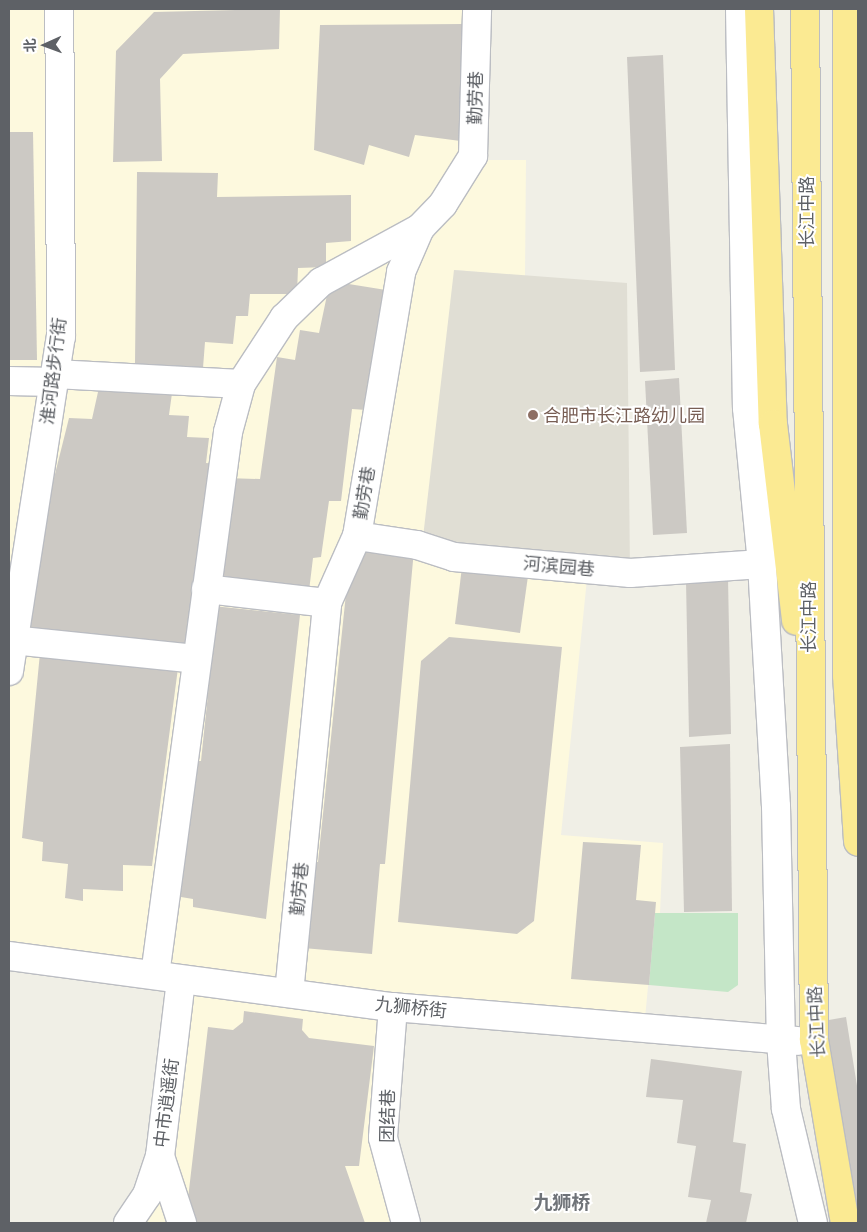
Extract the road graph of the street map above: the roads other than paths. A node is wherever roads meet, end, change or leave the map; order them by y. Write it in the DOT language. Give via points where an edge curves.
graph roads {
  1 [pos="59,9"];
  2 [pos="477,9"];
  3 [pos="740,9"];
  4 [pos="759,9"];
  5 [pos="805,9"];
  6 [pos="847,9"];
  7 [pos="420,228"];
  8 [pos="54,378"];
  9 [pos="9,381"];
  10 [pos="241,384"];
  11 [pos="357,536"];
  12 [pos="762,564"];
  13 [pos="206,589"];
  14 [pos="327,603"];
  15 [pos="858,625"];
  16 [pos="13,640"];
  17 [pos="196,659"];
  18 [pos="9,671"];
  19 [pos="808,676"];
  20 [pos="847,676"];
  21 [pos="858,842"];
  22 [pos="9,956"];
  23 [pos="168,977"];
  24 [pos="290,993"];
  25 [pos="393,1006"];
  26 [pos="814,1040"];
  27 [pos="780,1041"];
  28 [pos="160,1156"];
  29 [pos="128,1223"];
  30 [pos="182,1223"];
  31 [pos="406,1223"];
  32 [pos="813,1223"];
  33 [pos="845,1223"];
  1 -- 8 [label="street, 淮河路步行街" via="61,337"];
  2 -- 7 [label="street, 勤劳巷" via="473,156 443,204"];
  3 -- 12 [label="street" via="747,398"];
  4 -- 19 [label="highway" via="773,424 790,596"];
  5 -- 19 [label="highway, 长江中路"];
  6 -- 20 [label="highway"];
  7 -- 10 [label="street, 中市逍遥街" via="321,282 284,318"];
  7 -- 11 [label="street, 勤劳巷" via="401,272"];
  8 -- 9 [label="street"];
  8 -- 10 [label="street"];
  8 -- 16 [label="street, 淮河路步行街"];
  10 -- 13 [label="street, 中市逍遥街" via="228,432"];
  11 -- 12 [label="street, 河滨园巷" via="417,544 454,557 630,573"];
  11 -- 14 [label="street, 勤劳巷"];
  12 -- 27 [label="street" via="776,806"];
  13 -- 14 [label="street"];
  13 -- 17 [label="street, 中市逍遥街"];
  14 -- 24 [label="street, 勤劳巷"];
  15 -- 20 [label="highway"];
  16 -- 17 [label="street"];
  16 -- 18 [label="street, 淮河路步行街"];
  17 -- 23 [label="street, 中市逍遥街"];
  19 -- 26 [label="highway, 长江中路"];
  20 -- 21 [label="highway"];
  22 -- 23 [label="street, 九狮桥街"];
  23 -- 24 [label="street, 九狮桥街"];
  23 -- 28 [label="street, 中市逍遥街"];
  24 -- 25 [label="street, 九狮桥街"];
  25 -- 27 [label="street, 九狮桥街"];
  25 -- 31 [label="street, 团结巷" via="383,1138"];
  26 -- 27 [label="street, 九狮桥街"];
  26 -- 33 [label="highway, 长江中路"];
  27 -- 32 [label="street" via="786,1109"];
  28 -- 29 [label="street" via="148,1195"];
  28 -- 30 [label="street, 中市逍遥街"];
}
